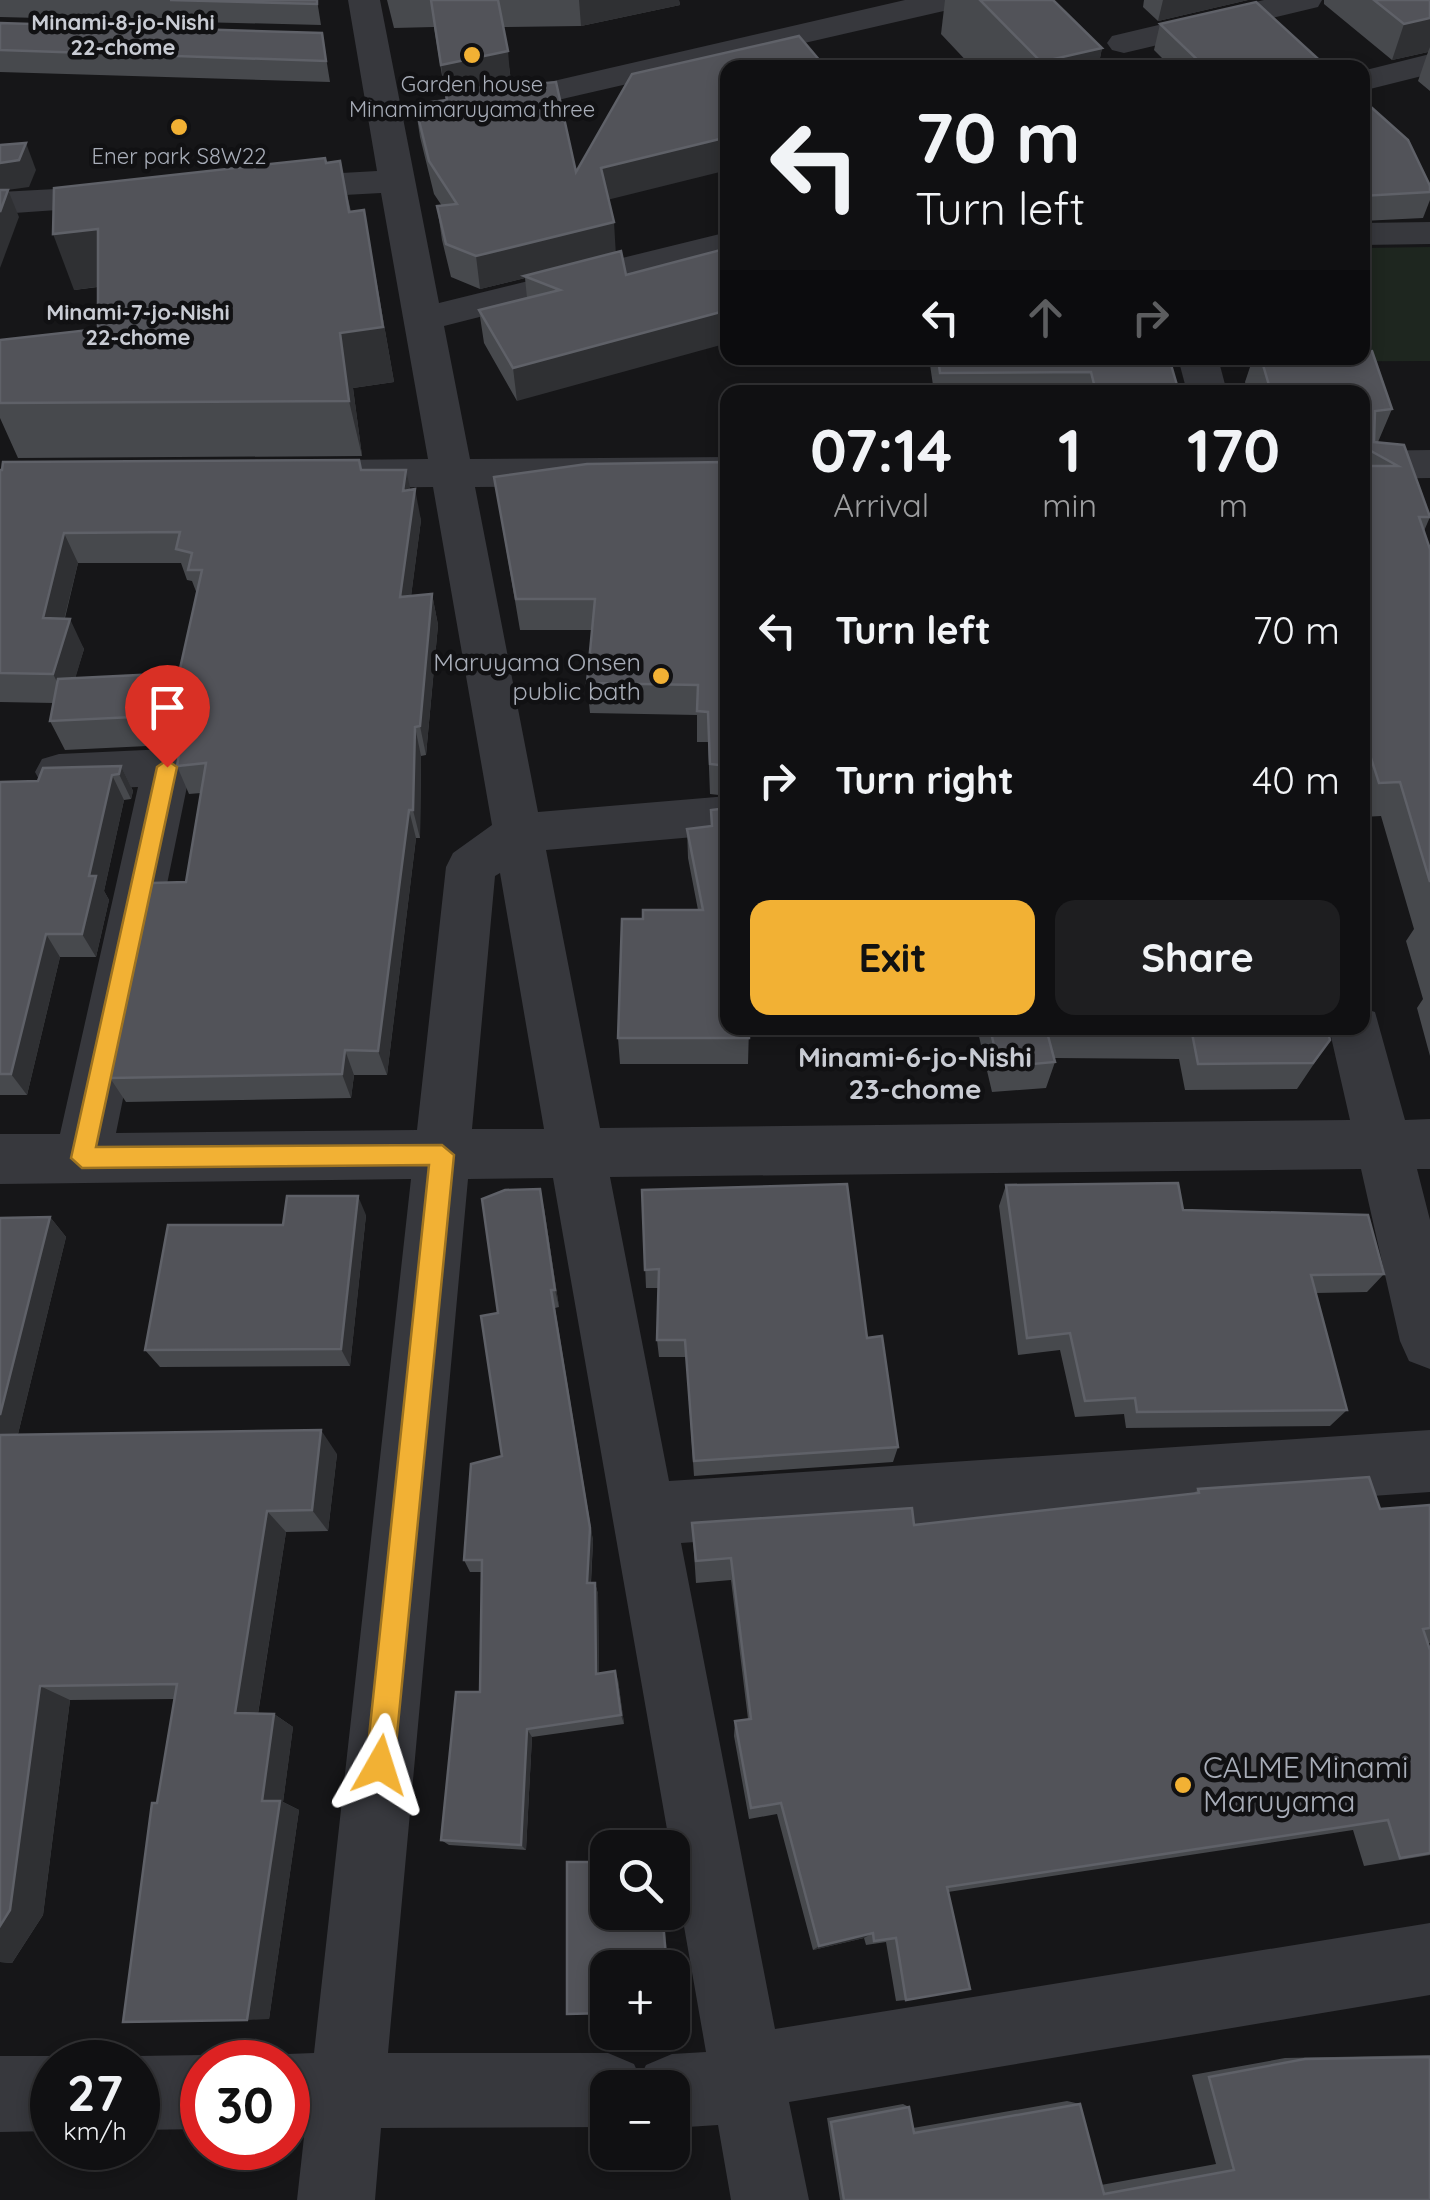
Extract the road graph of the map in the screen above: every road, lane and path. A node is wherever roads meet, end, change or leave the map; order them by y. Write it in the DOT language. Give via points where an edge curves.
graph roads {
  1 [pos="364,0"];
  2 [pos="948,0"];
  3 [pos="1306,0"];
  4 [pos="332,40"];
  5 [pos="372,41"];
  6 [pos="1123,41"];
  7 [pos="1430,64"];
  8 [pos="1370,80"];
  9 [pos="465,111"];
  10 [pos="404,143"];
  11 [pos="239,190"];
  12 [pos="159,194"];
  13 [pos="0,204"];
  14 [pos="1430,233"];
  15 [pos="1370,234"];
  16 [pos="720,245"];
  17 [pos="423,319"];
  18 [pos="1370,464"];
  19 [pos="1430,464"];
  20 [pos="720,471"];
  21 [pos="451,473"];
  22 [pos="294,474"];
  23 [pos="59,772"];
  24 [pos="720,817"];
  25 [pos="517,834"];
  26 [pos="1359,1035"];
  27 [pos="1407,1145"];
  28 [pos="574,1153"];
  29 [pos="442,1155"];
  30 [pos="82,1158"];
  31 [pos="0,1159"];
  32 [pos="1430,1341"];
  33 [pos="1430,1461"];
  34 [pos="645,1514"];
  35 [pos="1430,1959"];
  36 [pos="743,2072"];
  37 [pos="590,2090"];
  38 [pos="690,2090"];
  39 [pos="317,2091"];
  40 [pos="0,2094"];
  41 [pos="30,2094"];
  42 [pos="336,2200"];
  43 [pos="770,2200"];
  1 -- 5 [label="street"];
  2 -- 9 [label="street"];
  3 -- 6 [label="street"];
  4 -- 5 [label="street"];
  5 -- 10 [label="street"];
  7 -- 8 [label="street"];
  10 -- 11 [label="street"];
  10 -- 17 [label="street"];
  12 -- 13 [label="street"];
  14 -- 15 [label="street"];
  16 -- 17 [label="street"];
  17 -- 21 [label="street"];
  18 -- 19 [label="street"];
  20 -- 21 [label="street"];
  21 -- 22 [label="street"];
  21 -- 25 [label="street"];
  23 -- 30 [label="street" via="167,767"];
  24 -- 25 [label="street"];
  25 -- 28 [label="street"];
  25 -- 29 [label="street" via="471,867"];
  26 -- 27 [label="street"];
  27 -- 28 [label="street"];
  27 -- 32 [label="street"];
  28 -- 29 [label="street"];
  28 -- 34 [label="street"];
  29 -- 30 [label="street"];
  29 -- 39 [label="street"];
  30 -- 31 [label="street"];
  33 -- 34 [label="street"];
  34 -- 36 [label="street"];
  35 -- 36 [label="street"];
  36 -- 38 [label="street" via="711,2091"];
  36 -- 43 [label="street"];
  37 -- 39 [label="street"];
  39 -- 42 [label="street"];
  40 -- 41 [label="street"];
}
